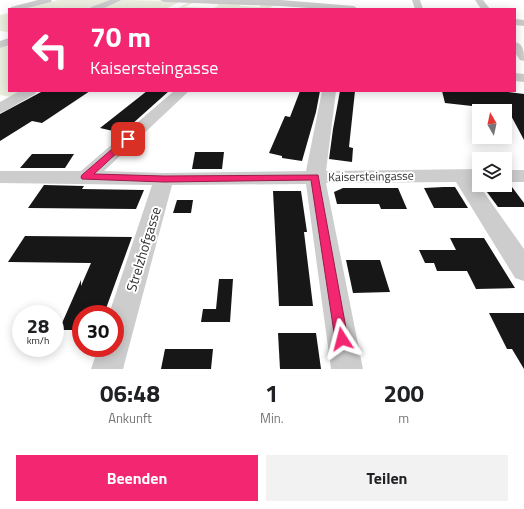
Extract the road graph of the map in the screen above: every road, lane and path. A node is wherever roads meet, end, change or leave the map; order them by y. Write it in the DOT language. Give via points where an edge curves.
graph roads {
  1 [pos="28,0"];
  2 [pos="48,0"];
  3 [pos="118,0"];
  4 [pos="164,0"];
  5 [pos="479,0"];
  6 [pos="187,1"];
  7 [pos="39,2"];
  8 [pos="278,6"];
  9 [pos="18,8"];
  10 [pos="97,8"];
  11 [pos="172,8"];
  12 [pos="325,8"];
  13 [pos="485,8"];
  14 [pos="516,46"];
  15 [pos="524,57"];
  16 [pos="28,92"];
  17 [pos="181,92"];
  18 [pos="330,92"];
  19 [pos="0,108"];
  20 [pos="470,175"];
  21 [pos="512,176"];
  22 [pos="524,176"];
  23 [pos="0,177"];
  24 [pos="86,177"];
  25 [pos="315,177"];
  26 [pos="164,179"];
  27 [pos="524,270"];
  28 [pos="124,311"];
  29 [pos="110,357"];
  30 [pos="107,369"];
  31 [pos="347,369"];
  1 -- 7 [label="street"];
  2 -- 7 [label="street"];
  3 -- 10 [label="street"];
  4 -- 6 [label="street"];
  5 -- 13 [label="street"];
  6 -- 8 [label="street"];
  6 -- 11 [label="street"];
  7 -- 9 [label="street"];
  8 -- 12 [label="street"];
  14 -- 15 [label="street"];
  16 -- 19 [label="street"];
  17 -- 24 [label="street"];
  18 -- 25 [label="street"];
  20 -- 25 [label="street, Kaisersteingasse"];
  20 -- 27 [label="street"];
  21 -- 22 [label="street"];
  23 -- 24 [label="street, Kaisersteingasse"];
  24 -- 26 [label="street, Kaisersteingasse"];
  25 -- 26 [label="street, Kaisersteingasse"];
  25 -- 31 [label="street"];
  26 -- 28 [label="street, Strelzhofgasse"];
  29 -- 30 [label="street"];
}
